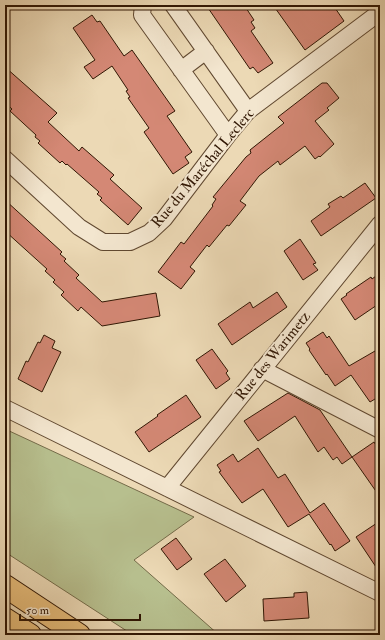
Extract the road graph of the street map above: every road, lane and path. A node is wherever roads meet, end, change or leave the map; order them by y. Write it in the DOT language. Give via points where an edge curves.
graph roads {
  1 [pos="143,5"];
  2 [pos="173,5"];
  3 [pos="380,12"];
  4 [pos="206,51"];
  5 [pos="181,70"];
  6 [pos="248,111"];
  7 [pos="228,135"];
  8 [pos="5,159"];
  9 [pos="380,224"];
  10 [pos="262,369"];
  11 [pos="5,408"];
  12 [pos="380,430"];
  13 [pos="167,488"];
  14 [pos="5,586"];
  15 [pos="380,593"];
  16 [pos="5,619"];
  17 [pos="30,635"];
  18 [pos="79,635"];
  1 -- 5 [label="street" via="142,14"];
  2 -- 4 [label="street"];
  3 -- 6 [label="street, Rue du Maréchal Leclerc"];
  4 -- 5 [label="street"];
  4 -- 6 [label="street"];
  5 -- 7 [label="street"];
  6 -- 7 [label="street, Rue du Maréchal Leclerc"];
  7 -- 8 [label="street, Rue du Maréchal Leclerc" via="164,219 149,233 130,242 103,242 80,227"];
  9 -- 10 [label="street, Rue des Warimetz"];
  10 -- 12 [label="street"];
  10 -- 13 [label="street, Rue des Warimetz"];
  11 -- 13 [label="street"];
  13 -- 15 [label="street"];
  14 -- 18 [label="highway"];
  16 -- 17 [label="highway"];
}
